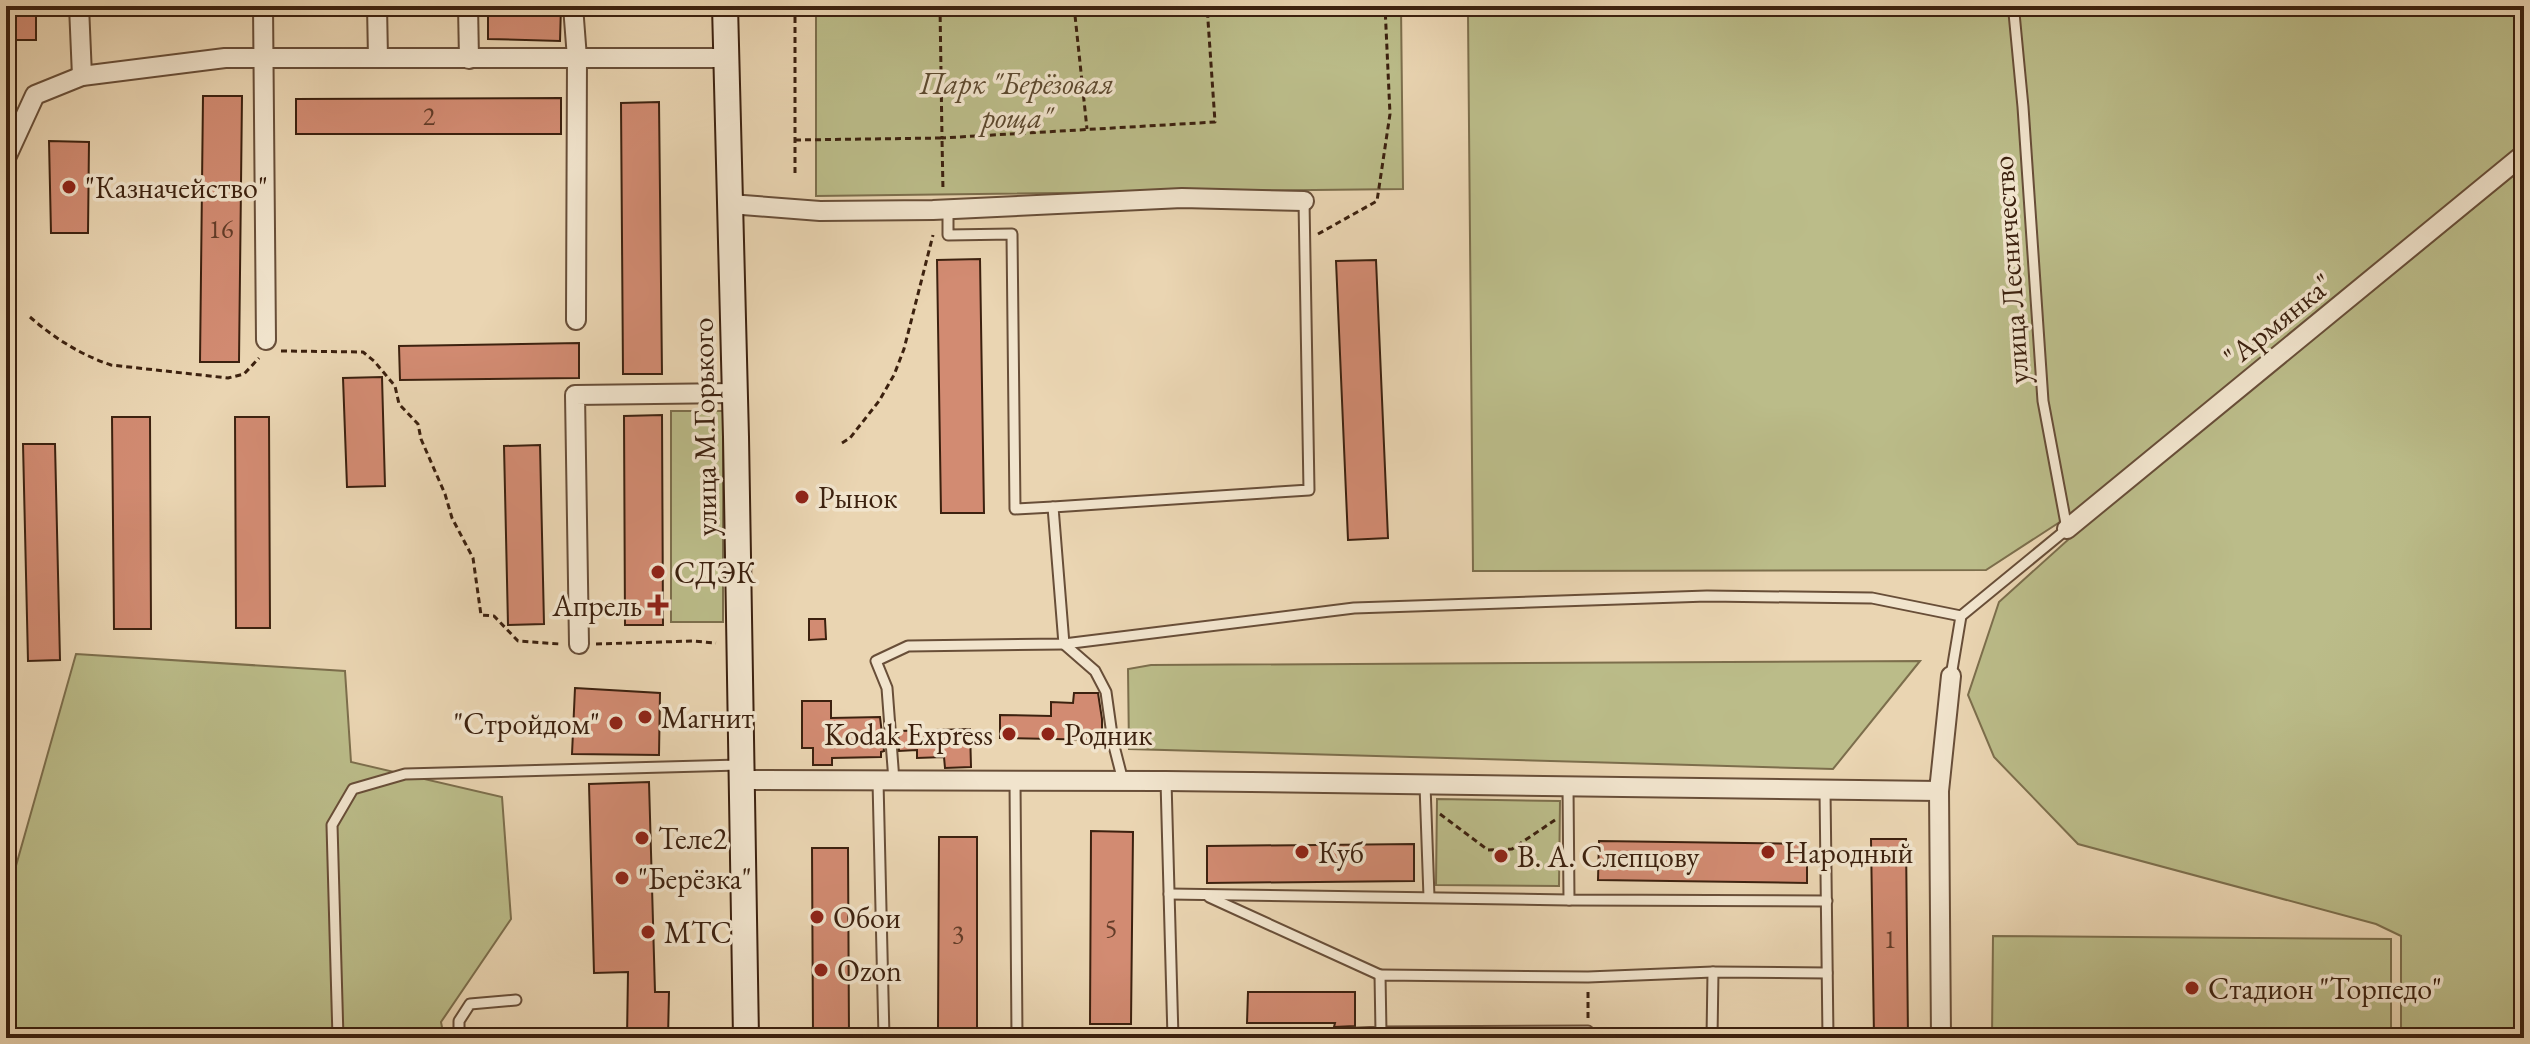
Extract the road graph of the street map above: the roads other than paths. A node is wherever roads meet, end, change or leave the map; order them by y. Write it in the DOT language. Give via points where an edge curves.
graph roads {
  1 [pos="79,6"];
  2 [pos="263,6"];
  3 [pos="377,6"];
  4 [pos="468,6"];
  5 [pos="573,6"];
  6 [pos="725,6"];
  7 [pos="2012,6"];
  8 [pos="378,58"];
  9 [pos="577,58"];
  10 [pos="726,58"];
  11 [pos="265,59"];
  12 [pos="469,59"];
  13 [pos="82,76"];
  14 [pos="2524,154"];
  15 [pos="6,158"];
  16 [pos="1304,201"];
  17 [pos="730,204"];
  18 [pos="940,209"];
  19 [pos="576,320"];
  20 [pos="271,348"];
  21 [pos="735,393"];
  22 [pos="1053,507"];
  23 [pos="2067,529"];
  24 [pos="1961,616"];
  25 [pos="579,644"];
  26 [pos="1064,644"];
  27 [pos="1951,676"];
  28 [pos="742,773"];
  29 [pos="886,781"];
  30 [pos="1015,781"];
  31 [pos="1123,781"];
  32 [pos="1166,781"];
  33 [pos="1425,785"];
  34 [pos="1568,787"];
  35 [pos="1825,790"];
  36 [pos="1939,791"];
  37 [pos="1169,894"];
  38 [pos="1202,894"];
  39 [pos="1429,897"];
  40 [pos="1569,900"];
  41 [pos="1827,901"];
  42 [pos="1713,972"];
  43 [pos="1827,973"];
  44 [pos="1380,975"];
  45 [pos="516,1000"];
  46 [pos="1588,1031"];
  47 [pos="1381,1032"];
  48 [pos="338,1038"];
  49 [pos="459,1038"];
  50 [pos="746,1038"];
  51 [pos="884,1038"];
  52 [pos="1017,1038"];
  53 [pos="1173,1038"];
  54 [pos="1247,1038"];
  55 [pos="1712,1038"];
  56 [pos="1828,1038"];
  57 [pos="1941,1038"];
  1 -- 13 [label="street"];
  2 -- 11 [label="street"];
  3 -- 8 [label="street"];
  4 -- 12 [label="street"];
  5 -- 9 [label="street"];
  6 -- 10 [label="main road, улица М.Горького"];
  7 -- 23 [label="lane, улица Лесничество" via="2043,401"];
  8 -- 11 [label="street"];
  8 -- 12 [label="street"];
  9 -- 10 [label="street"];
  9 -- 12 [label="street"];
  9 -- 19 [label="street"];
  10 -- 17 [label="main road, улица М.Горького"];
  11 -- 13 [label="street" via="225,58"];
  11 -- 20 [label="street"];
  13 -- 15 [label="street" via="35,95"];
  14 -- 23 [label="street, \"Армянка\""];
  16 -- 18 [label="street" via="1182,198"];
  16 -- 22 [label="lane" via="1309,490"];
  17 -- 18 [label="street" via="820,211"];
  17 -- 21 [label="main road, улица М.Горького"];
  18 -- 22 [label="lane" via="948,235 1012,234 1015,509"];
  21 -- 25 [label="street" via="575,395"];
  21 -- 28 [label="main road, улица М.Горького"];
  22 -- 26 [label="lane"];
  23 -- 24 [label="lane"];
  24 -- 26 [label="lane" via="1872,598 1691,596 1354,608"];
  24 -- 27 [label="lane"];
  26 -- 29 [label="lane" via="908,646 876,661 887,688"];
  26 -- 31 [label="lane" via="1095,671 1106,692"];
  27 -- 36 [label="street"];
  28 -- 29 [label="street"];
  28 -- 48 [label="lane" via="405,774 353,789 332,825"];
  28 -- 50 [label="main road, улица М.Горького"];
  29 -- 30 [label="street"];
  29 -- 51 [label="lane"];
  30 -- 31 [label="street"];
  30 -- 52 [label="lane"];
  31 -- 32 [label="street"];
  32 -- 33 [label="street"];
  32 -- 37 [label="lane"];
  33 -- 34 [label="street"];
  33 -- 39 [label="lane"];
  34 -- 35 [label="street"];
  34 -- 40 [label="lane"];
  35 -- 36 [label="street"];
  35 -- 41 [label="lane"];
  36 -- 57 [label="street"];
  37 -- 38 [label="lane"];
  37 -- 53 [label="lane"];
  38 -- 39 [label="lane"];
  38 -- 44 [label="lane"];
  39 -- 40 [label="lane"];
  40 -- 41 [label="lane"];
  41 -- 43 [label="lane"];
  42 -- 43 [label="lane"];
  42 -- 44 [label="lane"];
  42 -- 55 [label="lane"];
  43 -- 56 [label="lane"];
  44 -- 47 [label="lane"];
  45 -- 49 [label="lane" via="470,1004 459,1021"];
  46 -- 47 [label="lane"];
  47 -- 54 [label="lane"];
}
